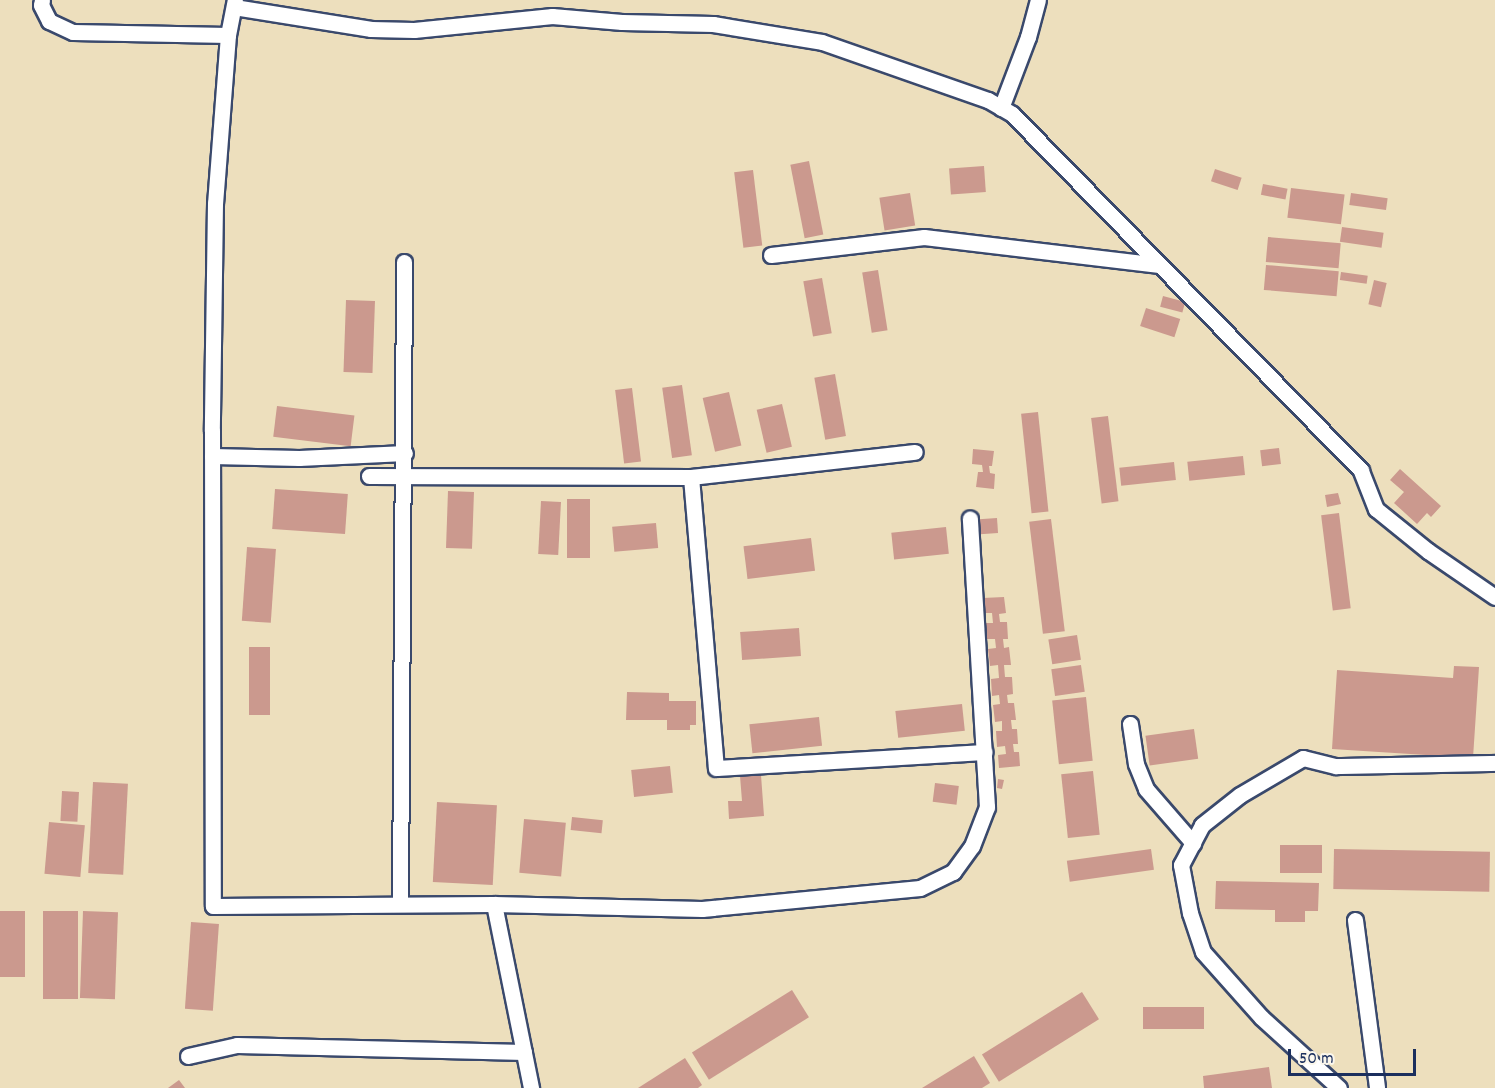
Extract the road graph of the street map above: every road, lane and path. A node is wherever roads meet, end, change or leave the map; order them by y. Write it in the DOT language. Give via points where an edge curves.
graph roads {
  1 [pos="42,0"];
  2 [pos="1038,0"];
  3 [pos="235,4"];
  4 [pos="228,35"];
  5 [pos="1001,108"];
  6 [pos="771,255"];
  7 [pos="405,262"];
  8 [pos="1159,266"];
  9 [pos="915,452"];
  10 [pos="405,453"];
  11 [pos="212,456"];
  12 [pos="369,476"];
  13 [pos="405,476"];
  14 [pos="691,477"];
  15 [pos="970,519"];
  16 [pos="1495,597"];
  17 [pos="1130,724"];
  18 [pos="985,752"];
  19 [pos="1495,763"];
  20 [pos="1193,843"];
  21 [pos="400,904"];
  22 [pos="494,904"];
  23 [pos="1355,920"];
  24 [pos="524,1052"];
  25 [pos="188,1056"];
  26 [pos="531,1088"];
  27 [pos="1339,1088"];
  28 [pos="1377,1088"];
  1 -- 4 [label="street" via="49,21 73,32"];
  2 -- 5 [label="street"];
  3 -- 4 [label="street"];
  3 -- 5 [label="street" via="371,29 414,30 552,16 713,24 822,42 932,79"];
  4 -- 11 [label="street" via="215,202"];
  5 -- 8 [label="street"];
  6 -- 8 [label="street" via="924,237"];
  7 -- 10 [label="street"];
  8 -- 16 [label="street" via="1361,471 1376,509"];
  9 -- 14 [label="street"];
  10 -- 11 [label="street" via="299,458"];
  10 -- 13 [label="street"];
  11 -- 21 [label="street" via="213,906"];
  12 -- 13 [label="street"];
  13 -- 14 [label="street"];
  13 -- 21 [label="street"];
  14 -- 18 [label="street" via="716,768"];
  15 -- 18 [label="street"];
  17 -- 20 [label="street" via="1136,764 1146,789"];
  18 -- 22 [label="street" via="987,807 972,846 953,872 920,888 702,909"];
  19 -- 20 [label="street" via="1336,766 1303,758 1240,795 1202,825"];
  20 -- 27 [label="street" via="1181,865 1190,913 1203,952 1261,1017"];
  21 -- 22 [label="street"];
  22 -- 24 [label="street"];
  23 -- 28 [label="street"];
  24 -- 25 [label="street" via="237,1045"];
  24 -- 26 [label="street"];
}
